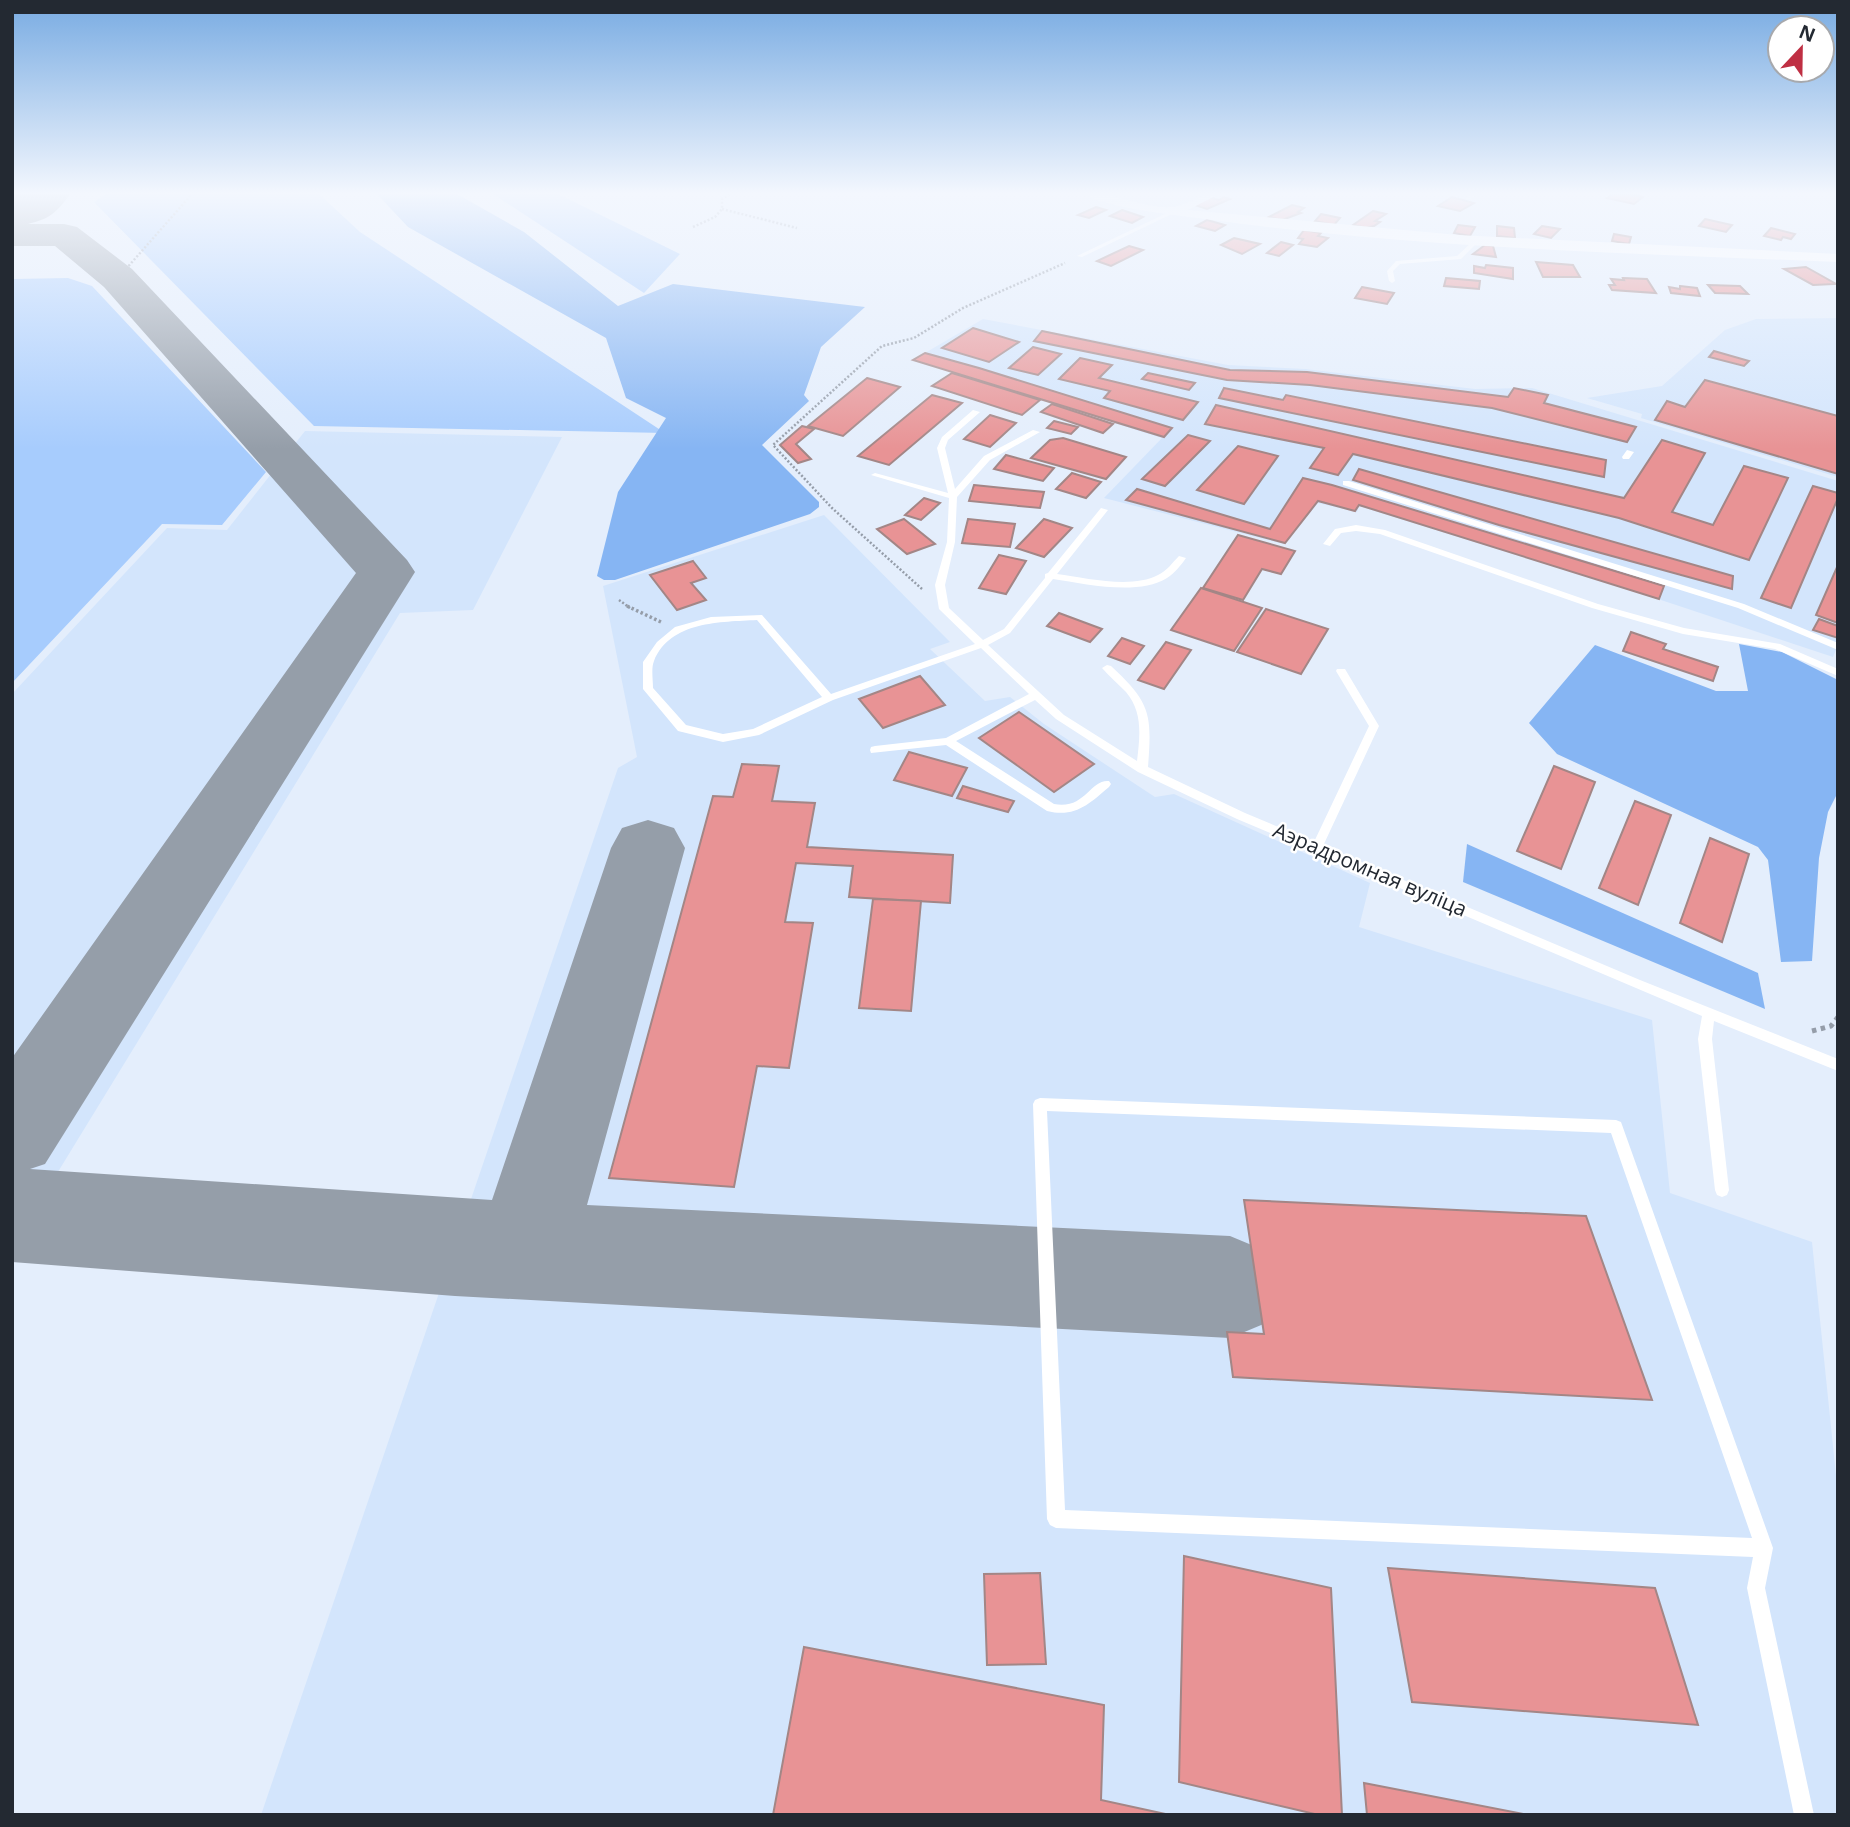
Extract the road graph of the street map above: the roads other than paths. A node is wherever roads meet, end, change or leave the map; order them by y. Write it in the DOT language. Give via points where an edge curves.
graph roads {
  1 [pos="976,412"];
  2 [pos="1037,432"];
  3 [pos="875,475"];
  4 [pos="1346,483"];
  5 [pos="953,498"];
  6 [pos="1104,510"];
  7 [pos="1327,544"];
  8 [pos="1182,558"];
  9 [pos="1048,576"];
  10 [pos="981,645"];
  11 [pos="1838,647"];
  12 [pos="1107,668"];
  13 [pos="1341,671"];
  14 [pos="1838,673"];
  15 [pos="1036,695"];
  16 [pos="829,698"];
  17 [pos="948,741"];
  18 [pos="875,750"];
  19 [pos="1142,769"];
  20 [pos="1105,783"];
  21 [pos="1317,847"];
  22 [pos="1709,1013"];
  23 [pos="1838,1065"];
  24 [pos="1722,1190"];
  25 [pos="1764,1548"];
  26 [pos="1804,1815"];
  1 -- 5 [label="lane" via="941,448"];
  2 -- 5 [label="lane" via="988,458"];
  3 -- 5 [label="lane"];
  4 -- 11 [label="lane" via="1741,606"];
  5 -- 10 [label="lane, Аэрадромная вуліца" via="951,542 940,585 944,609"];
  6 -- 9 [label="lane"];
  7 -- 14 [label="lane" via="1338,531 1382,532 1595,606 1683,631 1777,646"];
  8 -- 9 [label="lane" via="1163,577 1151,581"];
  9 -- 10 [label="lane" via="1007,631"];
  10 -- 15 [label="lane, Аэрадромная вуліца"];
  10 -- 16 [label="lane"];
  12 -- 19 [label="lane" via="1133,691 1144,709"];
  13 -- 21 [label="lane" via="1374,726"];
  15 -- 17 [label="lane"];
  15 -- 19 [label="lane, Аэрадромная вуліца" via="1060,717"];
  16 -- 16 [label="lane" via="755,732 723,737 682,728 648,689 648,662 660,643 678,629 711,620 759,617"];
  17 -- 18 [label="lane"];
  17 -- 20 [label="lane" via="1051,808 1073,810"];
  19 -- 21 [label="lane, Аэрадромная вуліца"];
  21 -- 22 [label="lane, Аэрадромная вуліца"];
  22 -- 23 [label="lane, Аэрадромная вуліца"];
  22 -- 24 [label="lane" via="1705,1039"];
  25 -- 25 [label="lane" via="1616,1127 1040,1104 1056,1519"];
  25 -- 26 [label="lane" via="1756,1588"];
}
